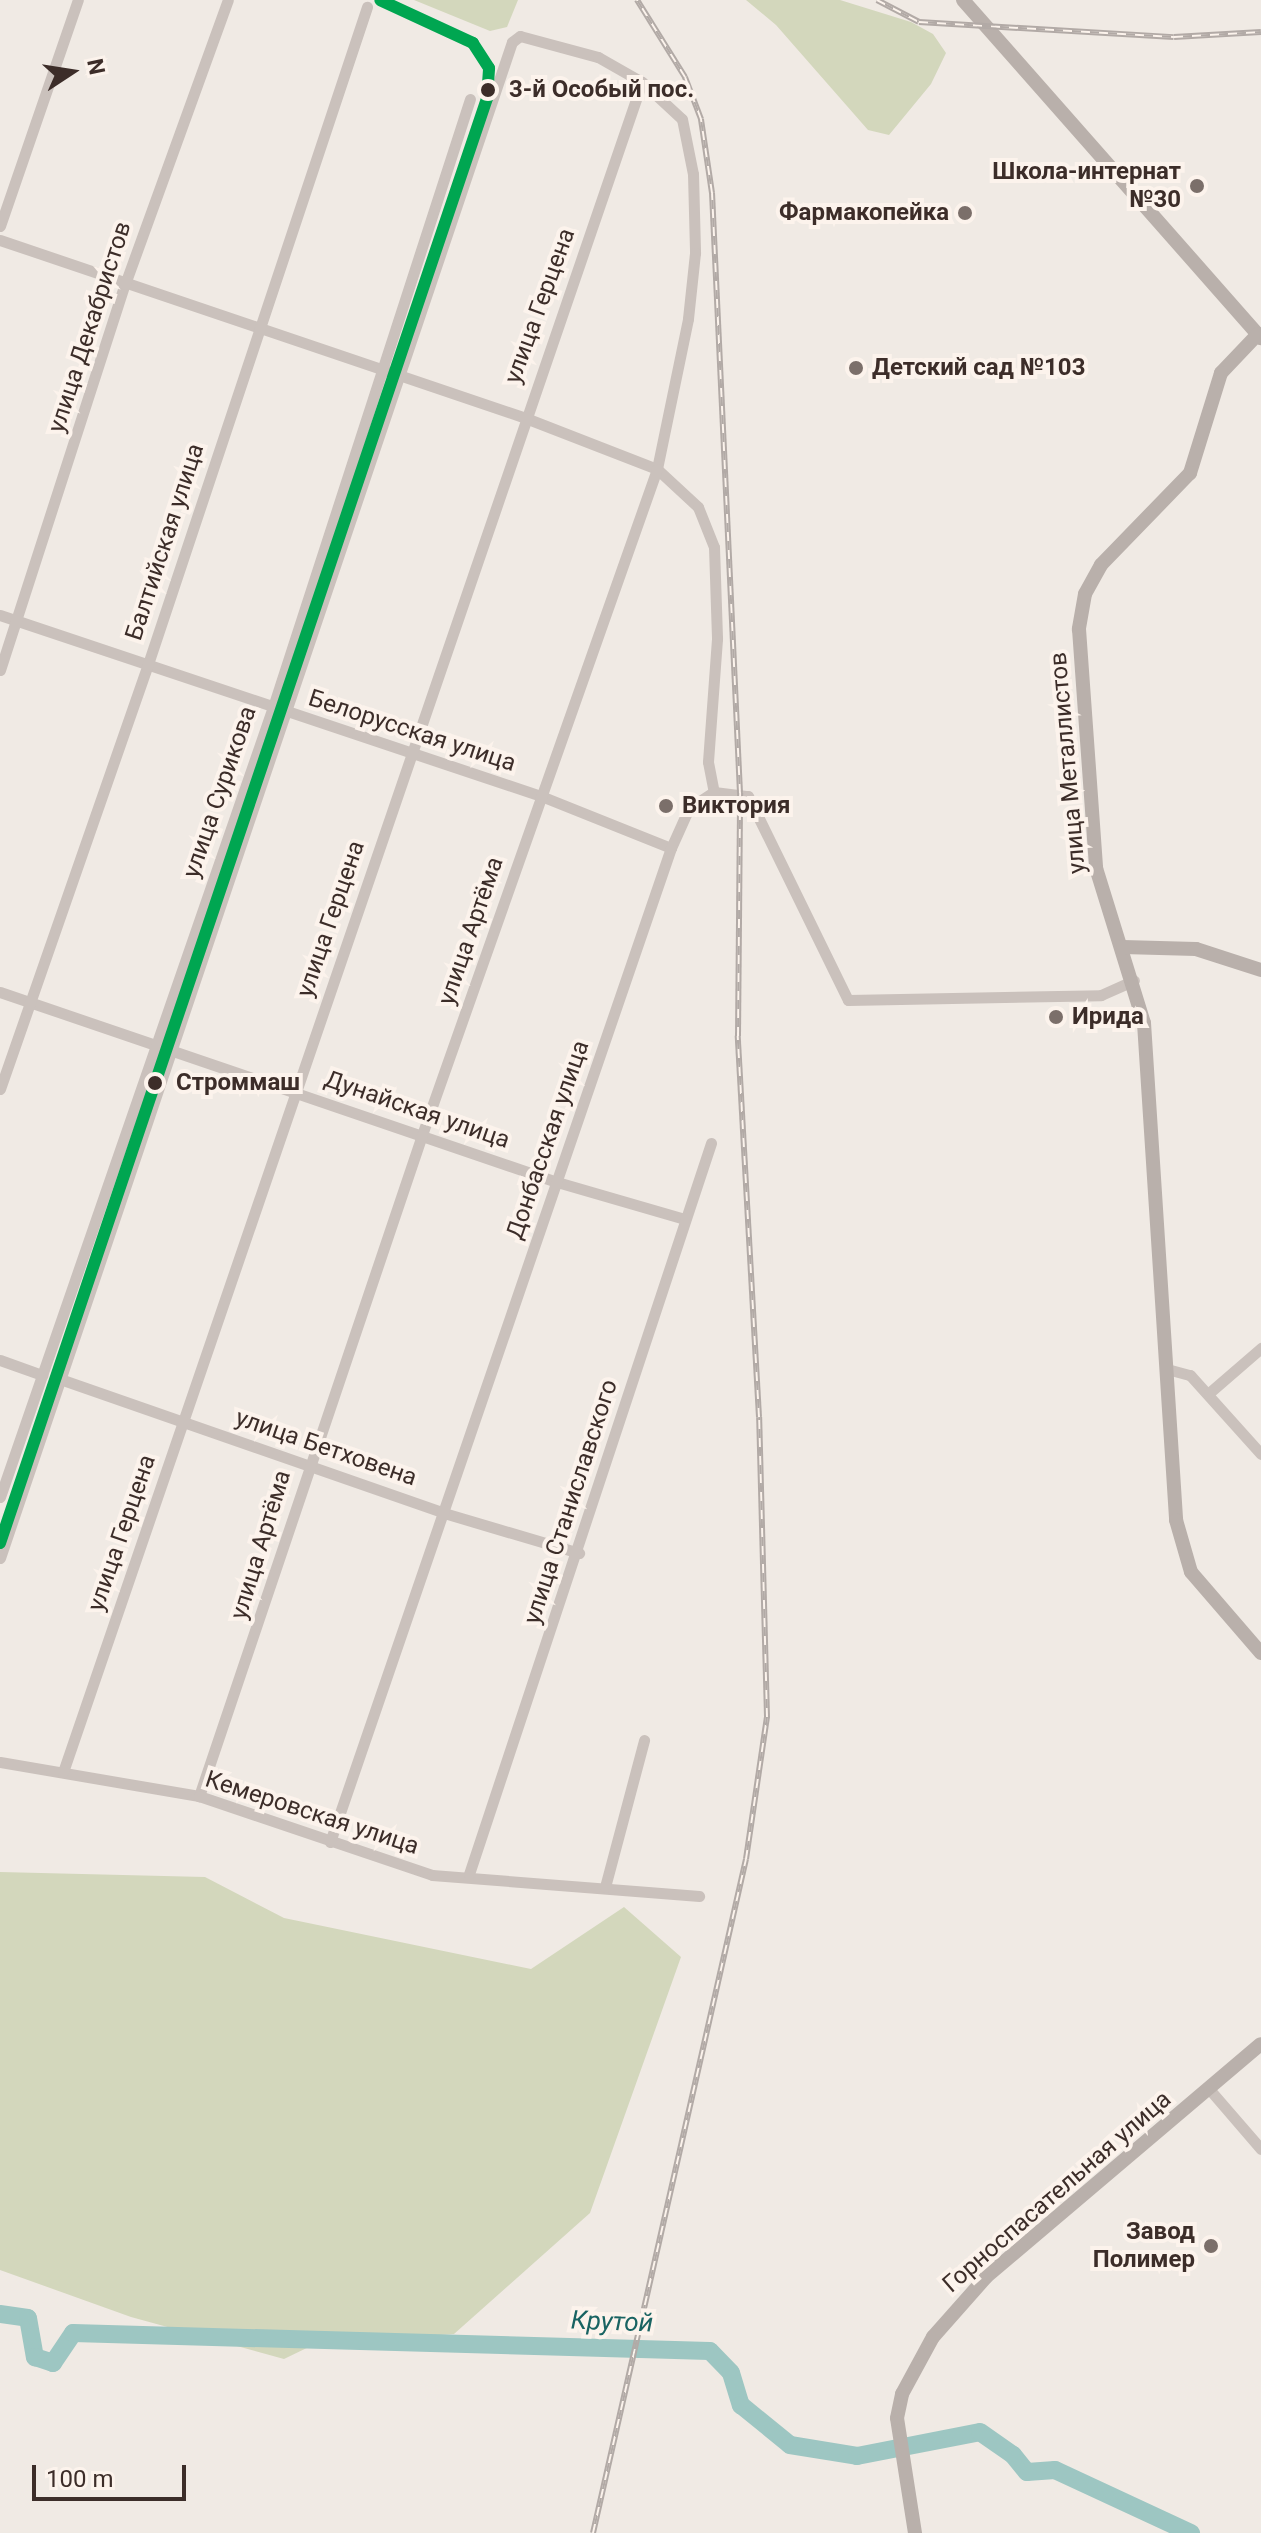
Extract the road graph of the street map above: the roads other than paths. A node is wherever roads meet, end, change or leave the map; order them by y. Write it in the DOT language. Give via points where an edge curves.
graph roads {
  1 [pos="78,0"];
  2 [pos="228,0"];
  3 [pos="963,0"];
  4 [pos="367,7"];
  5 [pos="512,42"];
  6 [pos="642,82"];
  7 [pos="470,99"];
  8 [pos="0,226"];
  9 [pos="0,240"];
  10 [pos="125,284"];
  11 [pos="259,326"];
  12 [pos="1260,336"];
  13 [pos="385,373"];
  14 [pos="400,379"];
  15 [pos="523,417"];
  16 [pos="657,469"];
  17 [pos="0,615"];
  18 [pos="17,621"];
  19 [pos="147,667"];
  20 [pos="0,670"];
  21 [pos="273,707"];
  22 [pos="287,713"];
  23 [pos="412,754"];
  24 [pos="714,792"];
  25 [pos="541,796"];
  26 [pos="671,848"];
  27 [pos="1123,947"];
  28 [pos="1261,970"];
  29 [pos="1134,980"];
  30 [pos="0,992"];
  31 [pos="29,1002"];
  32 [pos="156,1044"];
  33 [pos="171,1050"];
  34 [pos="0,1089"];
  35 [pos="296,1091"];
  36 [pos="422,1135"];
  37 [pos="711,1143"];
  38 [pos="557,1182"];
  39 [pos="684,1219"];
  40 [pos="1261,1348"];
  41 [pos="0,1360"];
  42 [pos="1167,1369"];
  43 [pos="42,1375"];
  44 [pos="60,1379"];
  45 [pos="1209,1393"];
  46 [pos="183,1421"];
  47 [pos="1261,1454"];
  48 [pos="308,1466"];
  49 [pos="0,1497"];
  50 [pos="444,1513"];
  51 [pos="579,1553"];
  52 [pos="0,1558"];
  53 [pos="1261,1653"];
  54 [pos="644,1740"];
  55 [pos="0,1762"];
  56 [pos="63,1772"];
  57 [pos="199,1796"];
  58 [pos="330,1842"];
  59 [pos="469,1874"];
  60 [pos="605,1887"];
  61 [pos="699,1896"];
  62 [pos="1261,2044"];
  63 [pos="1210,2090"];
  64 [pos="1261,2149"];
  65 [pos="915,2533"];
  1 -- 8 [label="street"];
  2 -- 10 [label="street, улица Декабристов"];
  3 -- 12 [label="main road"];
  4 -- 11 [label="street, Балтийская улица"];
  5 -- 6 [label="street, улица Артёма" via="520,36 598,57"];
  5 -- 14 [label="street, улица Сурикова"];
  6 -- 15 [label="street, улица Герцена"];
  6 -- 16 [label="street, улица Артёма" via="682,119 693,174 695,253 688,319"];
  7 -- 13 [label="street, улица Сурикова"];
  9 -- 10 [label="street"];
  10 -- 11 [label="street"];
  10 -- 18 [label="street, улица Декабристов"];
  11 -- 13 [label="street"];
  11 -- 19 [label="street, Балтийская улица"];
  12 -- 27 [label="main road, улица Металлистов" via="1221,373 1190,473 1118,542 1085,594 1079,629 1096,868"];
  13 -- 14 [label="street"];
  13 -- 21 [label="street, улица Сурикова"];
  14 -- 15 [label="street"];
  14 -- 22 [label="street, улица Сурикова"];
  15 -- 16 [label="street"];
  15 -- 23 [label="street, улица Герцена"];
  16 -- 24 [label="street" via="698,507 714,547 717,639 708,762"];
  16 -- 25 [label="street, улица Артёма"];
  17 -- 18 [label="street, Белорусская улица"];
  18 -- 19 [label="street, Белорусская улица"];
  18 -- 20 [label="street, улица Декабристов"];
  19 -- 21 [label="street, Белорусская улица"];
  19 -- 31 [label="street, Балтийская улица"];
  21 -- 22 [label="street, Белорусская улица"];
  21 -- 32 [label="street, улица Сурикова"];
  22 -- 23 [label="street, Белорусская улица"];
  22 -- 33 [label="street, улица Сурикова"];
  23 -- 25 [label="street, Белорусская улица"];
  23 -- 35 [label="street, улица Герцена"];
  24 -- 26 [label="street, Донбасская улица" via="689,808"];
  24 -- 29 [label="street" via="748,796 848,1000 1101,995"];
  25 -- 26 [label="street, Белорусская улица"];
  25 -- 36 [label="street, улица Артёма"];
  26 -- 38 [label="street, Донбасская улица"];
  27 -- 28 [label="main road" via="1196,949"];
  27 -- 29 [label="main road, улица Металлистов"];
  29 -- 42 [label="main road, улица Металлистов" via="1144,1023"];
  30 -- 31 [label="street, Дунайская улица"];
  31 -- 32 [label="street, Дунайская улица"];
  31 -- 34 [label="street, Балтийская улица"];
  32 -- 33 [label="street, Дунайская улица"];
  32 -- 43 [label="street, улица Сурикова"];
  33 -- 35 [label="street, Дунайская улица"];
  33 -- 44 [label="street, улица Сурикова"];
  35 -- 36 [label="street, Дунайская улица"];
  35 -- 46 [label="street, улица Герцена"];
  36 -- 38 [label="street, Дунайская улица"];
  36 -- 48 [label="street, улица Артёма"];
  37 -- 39 [label="street, улица Станиславского"];
  38 -- 39 [label="street, Дунайская улица"];
  38 -- 50 [label="street, Донбасская улица"];
  39 -- 51 [label="street, улица Станиславского"];
  40 -- 45 [label="street"];
  41 -- 43 [label="street"];
  42 -- 45 [label="street" via="1190,1375"];
  42 -- 53 [label="main road, улица Металлистов" via="1176,1520 1191,1572"];
  43 -- 49 [label="street, улица Сурикова"];
  44 -- 46 [label="street, улица Бетховена"];
  44 -- 52 [label="street, улица Сурикова"];
  45 -- 47 [label="street"];
  46 -- 48 [label="street, улица Бетховена"];
  46 -- 56 [label="street, улица Герцена"];
  48 -- 50 [label="street, улица Бетховена"];
  48 -- 57 [label="street, улица Артёма"];
  50 -- 51 [label="street, улица Бетховена"];
  50 -- 58 [label="street, Донбасская улица"];
  51 -- 59 [label="street, улица Станиславского"];
  54 -- 60 [label="street"];
  55 -- 56 [label="street, Кемеровская улица"];
  56 -- 57 [label="street, Кемеровская улица"];
  57 -- 58 [label="street, Кемеровская улица"];
  58 -- 59 [label="street, Кемеровская улица" via="432,1875"];
  59 -- 60 [label="street, Кемеровская улица"];
  60 -- 61 [label="street, Кемеровская улица"];
  62 -- 63 [label="main road, Горноспасательная улица"];
  63 -- 64 [label="street"];
  63 -- 65 [label="main road, Горноспасательная улица" via="1096,2181 952,2311 902,2394 897,2435"];
}
